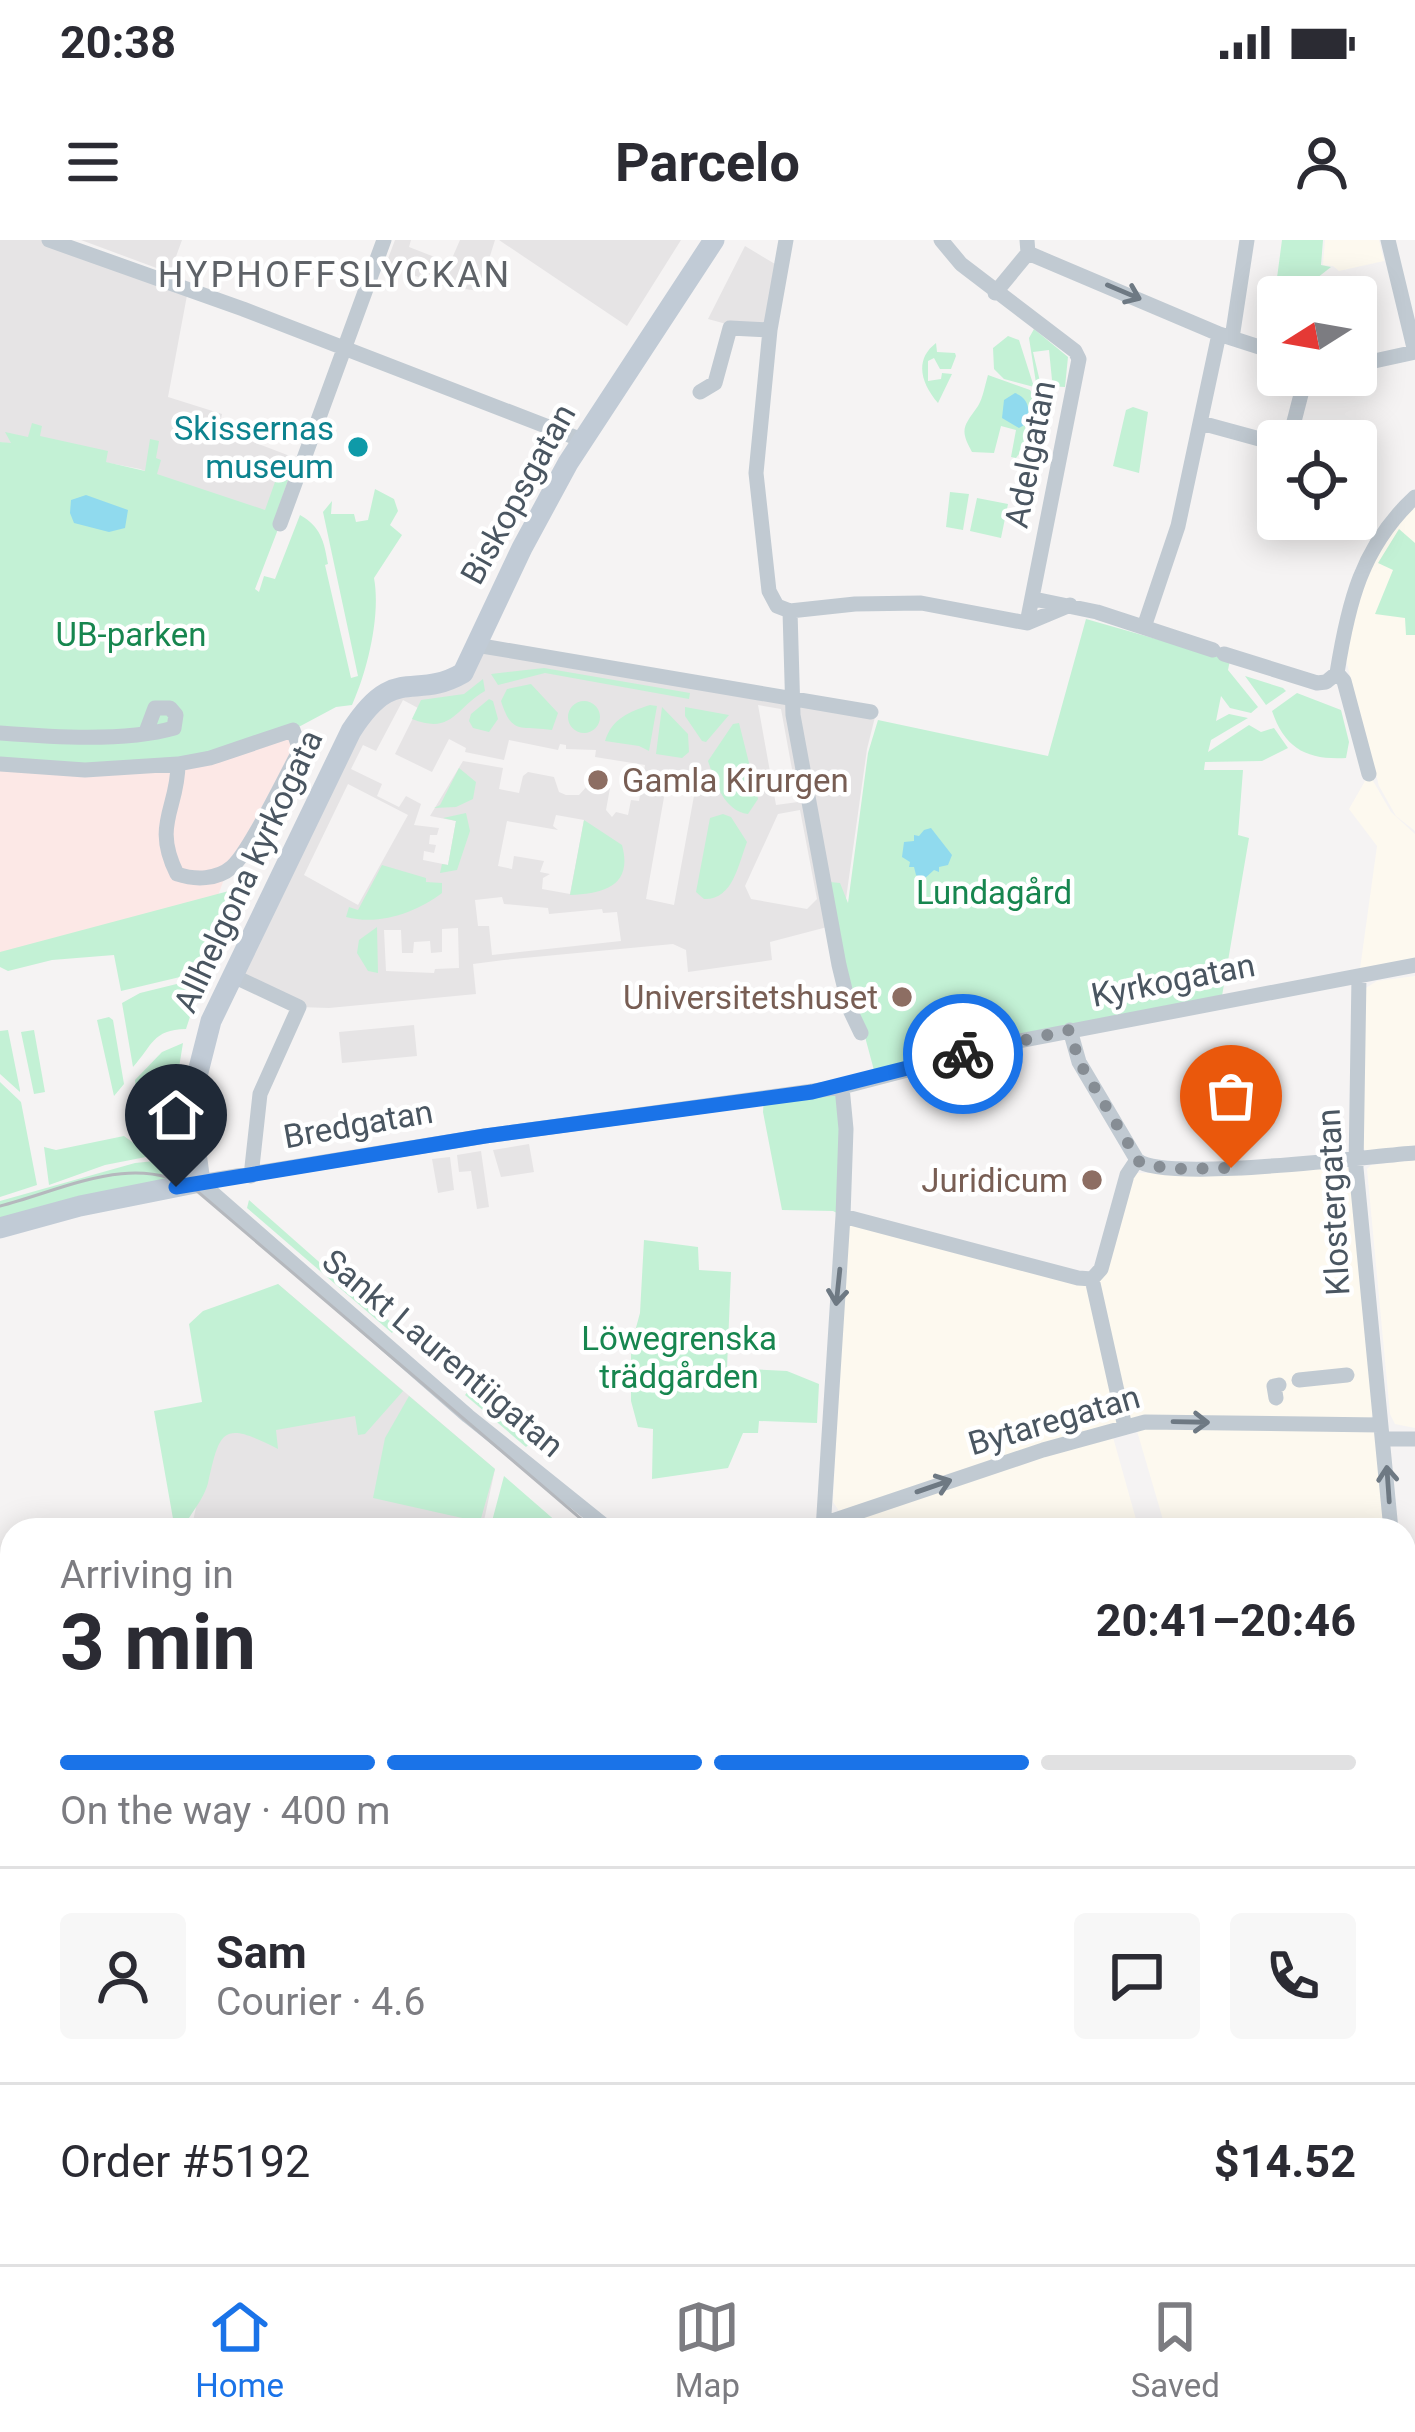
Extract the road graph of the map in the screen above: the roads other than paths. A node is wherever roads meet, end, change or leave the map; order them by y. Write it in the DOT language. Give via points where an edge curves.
graph roads {
  1 [pos="49,240"];
  2 [pos="383,240"];
  3 [pos="714,240"];
  4 [pos="786,240"];
  5 [pos="941,240"];
  6 [pos="1246,240"];
  7 [pos="1388,240"];
  8 [pos="1027,246"];
  9 [pos="995,292"];
  10 [pos="770,330"];
  11 [pos="1226,336"];
  12 [pos="1257,346"];
  13 [pos="343,349"];
  14 [pos="1415,352"];
  15 [pos="1377,360"];
  16 [pos="700,392"];
  17 [pos="1202,423"];
  18 [pos="1257,438"];
  19 [pos="582,440"];
  20 [pos="1415,497"];
  21 [pos="280,524"];
  22 [pos="1034,598"];
  23 [pos="1070,605"];
  24 [pos="790,611"];
  25 [pos="1027,623"];
  26 [pos="1144,627"];
  27 [pos="476,645"];
  28 [pos="1337,673"];
  29 [pos="792,698"];
  30 [pos="872,712"];
  31 [pos="352,731"];
  32 [pos="146,732"];
  33 [pos="0,734"];
  34 [pos="0,764"];
  35 [pos="178,764"];
  36 [pos="1369,774"];
  37 [pos="1415,965"];
  38 [pos="231,975"];
  39 [pos="1359,976"];
  40 [pos="1070,1030"];
  41 [pos="861,1033"];
  42 [pos="873,1079"];
  43 [pos="842,1087"];
  44 [pos="1415,1153"];
  45 [pos="1355,1157"];
  46 [pos="1137,1160"];
  47 [pos="251,1177"];
  48 [pos="200,1182"];
  49 [pos="843,1216"];
  50 [pos="241,1219"];
  51 [pos="0,1228"];
  52 [pos="1092,1279"];
  53 [pos="1347,1375"];
  54 [pos="1299,1380"];
  55 [pos="1125,1427"];
  56 [pos="1382,1432"];
  57 [pos="1415,1439"];
  58 [pos="595,1518"];
  59 [pos="824,1518"];
  60 [pos="850,1518"];
  61 [pos="1390,1518"];
  1 -- 13 [label="street"];
  2 -- 13 [label="street"];
  3 -- 19 [label="street, Biskopsgatan"];
  4 -- 10 [label="street"];
  5 -- 9 [label="street, Adelgatan"];
  6 -- 11 [label="street"];
  7 -- 14 [label="street"];
  8 -- 9 [label="street"];
  8 -- 11 [label="street, one-way"];
  9 -- 22 [label="street, Adelgatan" via="1079,359"];
  10 -- 16 [label="street" via="730,328 715,382"];
  10 -- 24 [label="street" via="756,472 769,591"];
  11 -- 12 [label="street"];
  11 -- 17 [label="street"];
  13 -- 19 [label="street"];
  13 -- 21 [label="street"];
  14 -- 15 [label="street"];
  17 -- 18 [label="street"];
  17 -- 26 [label="street"];
  19 -- 27 [label="street, Biskopsgatan"];
  20 -- 28 [label="street" via="1384,530 1350,599"];
  22 -- 23 [label="street"];
  22 -- 25 [label="street"];
  23 -- 25 [label="street"];
  23 -- 26 [label="street"];
  24 -- 25 [label="street" via="921,603"];
  24 -- 29 [label="street"];
  26 -- 28 [label="street" via="1317,683"];
  27 -- 29 [label="street"];
  27 -- 31 [label="street, Biskopsgatan" via="463,673 386,692"];
  28 -- 36 [label="street"];
  29 -- 30 [label="street"];
  29 -- 41 [label="street" via="828,910"];
  31 -- 38 [label="street, Allhelgona kyrkogata"];
  32 -- 33 [label="street"];
  34 -- 35 [label="street"];
  35 -- 35 [label="street" via="165,817 170,859 177,874 211,877 237,862 300,750 293,730"];
  37 -- 39 [label="street, Kyrkogatan"];
  38 -- 47 [label="street" via="299,1006 260,1094"];
  38 -- 48 [label="street, Allhelgona kyrkogata" via="197,1076"];
  39 -- 40 [label="street, Kyrkogatan"];
  39 -- 45 [label="street, Klostergatan"];
  40 -- 42 [label="street, Kyrkogatan"];
  40 -- 46 [label="street" via="1079,1062"];
  42 -- 43 [label="street, Bredgatan"];
  43 -- 47 [label="street, Bredgatan"];
  43 -- 49 [label="street"];
  44 -- 45 [label="street"];
  45 -- 46 [label="street" via="1201,1170"];
  45 -- 56 [label="street, Klostergatan"];
  46 -- 52 [label="street"];
  47 -- 48 [label="street, Bredgatan"];
  47 -- 50 [label="street" via="236,1202"];
  48 -- 50 [label="street, Sankt Laurentiigatan"];
  48 -- 51 [label="street, Bredgatan"];
  49 -- 52 [label="street"];
  49 -- 59 [label="street, one-way"];
  50 -- 58 [label="street, Sankt Laurentiigatan"];
  52 -- 55 [label="street"];
  53 -- 54 [label="street"];
  55 -- 56 [label="street, Bytaregatan, one-way" via="1279,1420"];
  60 -- 55 [label="street, Bytaregatan, one-way"];
  56 -- 57 [label="street, Bytaregatan"];
  61 -- 56 [label="street, Klostergatan, one-way"];
}
